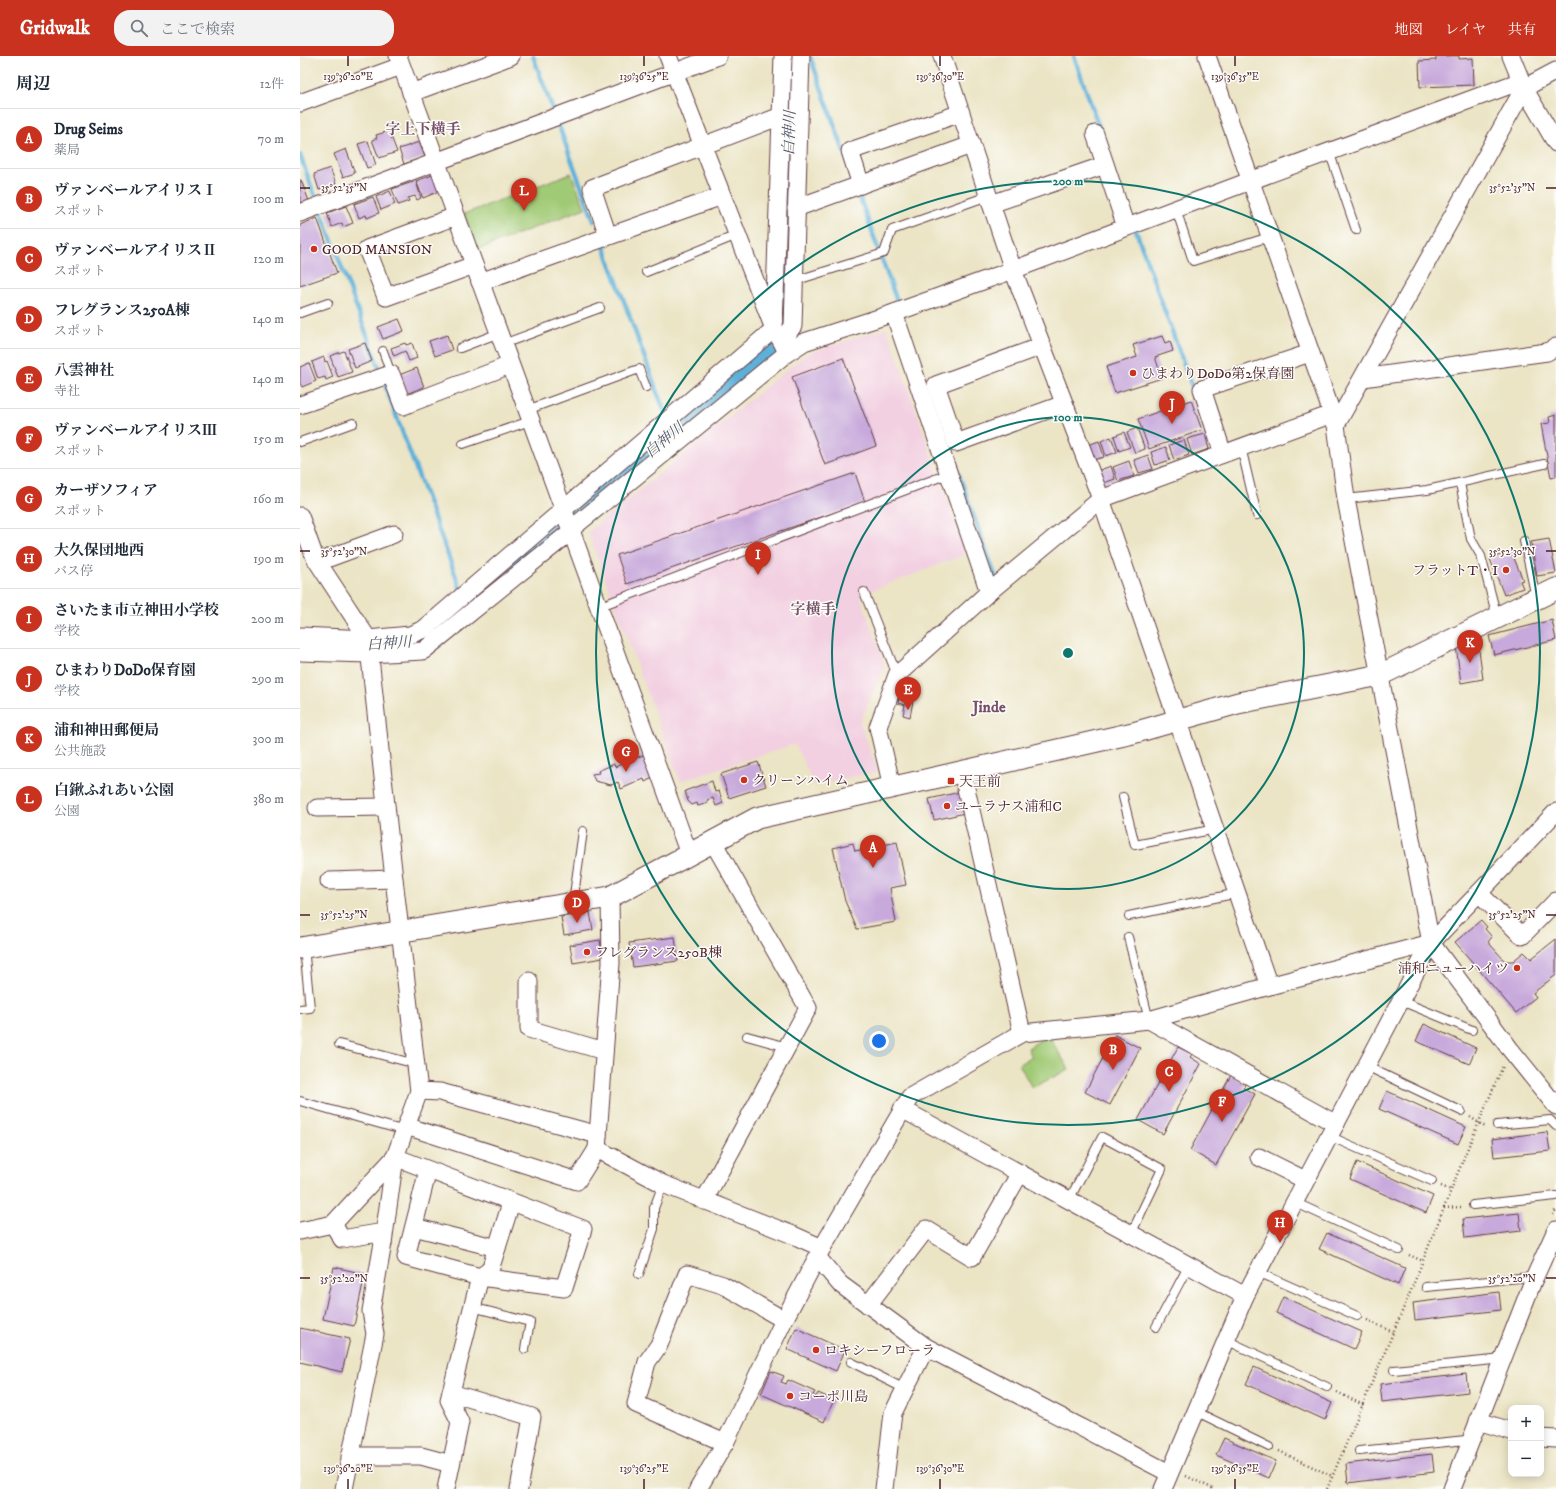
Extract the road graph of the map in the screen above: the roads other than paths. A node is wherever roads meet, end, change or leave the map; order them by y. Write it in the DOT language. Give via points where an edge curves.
graph roads {
  1 [pos="511,56"];
  2 [pos="668,56"];
  3 [pos="718,56"];
  4 [pos="783,56"];
  5 [pos="801,56"];
  6 [pos="942,56"];
  7 [pos="1207,56"];
  8 [pos="1511,56"];
  9 [pos="399,61"];
  10 [pos="1556,71"];
  11 [pos="674,73"];
  12 [pos="1523,84"];
  13 [pos="411,93"];
  14 [pos="300,103"];
  15 [pos="961,114"];
  16 [pos="781,116"];
  17 [pos="1095,134"];
  18 [pos="1556,143"];
  19 [pos="972,145"];
  20 [pos="702,146"];
  21 [pos="1329,151"];
  22 [pos="436,162"];
  23 [pos="1105,165"];
  24 [pos="1250,180"];
  25 [pos="861,185"];
  26 [pos="722,196"];
  27 [pos="990,200"];
  28 [pos="796,208"];
  29 [pos="1176,208"];
  30 [pos="300,213"];
  31 [pos="456,216"];
  32 [pos="1126,227"];
  33 [pos="1356,230"];
  34 [pos="737,235"];
  35 [pos="608,236"];
  36 [pos="1269,236"];
  37 [pos="474,264"];
  38 [pos="1013,270"];
  39 [pos="646,272"];
  40 [pos="794,281"];
  41 [pos="480,282"];
  42 [pos="328,303"];
  43 [pos="600,308"];
  44 [pos="300,313"];
  45 [pos="894,313"];
  46 [pos="501,339"];
  47 [pos="781,342"];
  48 [pos="1042,346"];
  49 [pos="1556,347"];
  50 [pos="460,348"];
  51 [pos="383,351"];
  52 [pos="1310,353"];
  53 [pos="510,365"];
  54 [pos="391,374"];
  55 [pos="1363,378"];
  56 [pos="646,387"];
  57 [pos="1064,404"];
  58 [pos="300,405"];
  59 [pos="529,415"];
  60 [pos="1334,420"];
  61 [pos="354,423"];
  62 [pos="300,442"];
  63 [pos="463,444"];
  64 [pos="1241,448"];
  65 [pos="1224,454"];
  66 [pos="1544,464"];
  67 [pos="948,474"];
  68 [pos="1460,482"];
  69 [pos="1101,498"];
  70 [pos="1346,499"];
  71 [pos="562,508"];
  72 [pos="1257,515"];
  73 [pos="300,516"];
  74 [pos="570,530"];
  75 [pos="394,534"];
  76 [pos="1524,541"];
  77 [pos="318,562"];
  78 [pos="1556,589"];
  79 [pos="864,592"];
  80 [pos="989,592"];
  81 [pos="1536,598"];
  82 [pos="598,607"];
  83 [pos="1498,618"];
  84 [pos="300,636"];
  85 [pos="368,646"];
  86 [pos="300,652"];
  87 [pos="897,675"];
  88 [pos="1380,675"];
  89 [pos="1177,721"];
  90 [pos="962,771"];
  91 [pos="892,787"];
  92 [pos="1123,797"];
  93 [pos="386,807"];
  94 [pos="317,808"];
  95 [pos="1556,812"];
  96 [pos="1216,829"];
  97 [pos="583,831"];
  98 [pos="713,842"];
  99 [pos="689,854"];
  100 [pos="394,879"];
  101 [pos="329,881"];
  102 [pos="1238,893"];
  103 [pos="1479,893"];
  104 [pos="610,897"];
  105 [pos="1556,900"];
  106 [pos="572,903"];
  107 [pos="1129,916"];
  108 [pos="400,931"];
  109 [pos="1128,937"];
  110 [pos="1431,943"];
  111 [pos="302,948"];
  112 [pos="529,981"];
  113 [pos="1270,986"];
  114 [pos="1401,1001"];
  115 [pos="300,1009"];
  116 [pos="1149,1020"];
  117 [pos="1472,1030"];
  118 [pos="1022,1033"];
  119 [pos="747,1036"];
  120 [pos="339,1044"];
  121 [pos="787,1047"];
  122 [pos="604,1051"];
  123 [pos="416,1064"];
  124 [pos="1366,1066"];
  125 [pos="419,1091"];
  126 [pos="300,1101"];
  127 [pos="1556,1106"];
  128 [pos="902,1109"];
  129 [pos="1461,1112"];
  130 [pos="1497,1125"];
  131 [pos="1556,1126"];
  132 [pos="406,1128"];
  133 [pos="1333,1130"];
  134 [pos="598,1142"];
  135 [pos="1260,1156"];
  136 [pos="395,1157"];
  137 [pos="428,1170"];
  138 [pos="1020,1173"];
  139 [pos="1306,1180"];
  140 [pos="1432,1181"];
  141 [pos="663,1184"];
  142 [pos="1556,1196"];
  143 [pos="1069,1200"];
  144 [pos="704,1201"];
  145 [pos="1294,1202"];
  146 [pos="511,1203"];
  147 [pos="1473,1206"];
  148 [pos="333,1224"];
  149 [pos="414,1227"];
  150 [pos="1556,1230"];
  151 [pos="300,1231"];
  152 [pos="1131,1234"];
  153 [pos="383,1243"];
  154 [pos="497,1248"];
  155 [pos="1399,1250"];
  156 [pos="820,1253"];
  157 [pos="1189,1265"];
  158 [pos="1258,1272"];
  159 [pos="639,1274"];
  160 [pos="480,1277"];
  161 [pos="1534,1278"];
  162 [pos="1426,1287"];
  163 [pos="1245,1296"];
  164 [pos="868,1305"];
  165 [pos="472,1307"];
  166 [pos="1357,1316"];
  167 [pos="784,1320"];
  168 [pos="1156,1327"];
  169 [pos="1226,1340"];
  170 [pos="926,1347"];
  171 [pos="525,1349"];
  172 [pos="1502,1359"];
  173 [pos="851,1362"];
  174 [pos="1394,1370"];
  175 [pos="1327,1387"];
  176 [pos="905,1389"];
  177 [pos="451,1393"];
  178 [pos="1195,1411"];
  179 [pos="1478,1421"];
  180 [pos="1508,1430"];
  181 [pos="1544,1438"];
  182 [pos="1556,1439"];
  183 [pos="1471,1441"];
  184 [pos="725,1443"];
  185 [pos="1269,1447"];
  186 [pos="1359,1451"];
  187 [pos="350,1456"];
  188 [pos="452,1464"];
  189 [pos="1170,1471"];
  190 [pos="344,1489"];
  191 [pos="446,1489"];
  192 [pos="519,1489"];
  193 [pos="698,1489"];
  194 [pos="884,1489"];
  195 [pos="1163,1489"];
  196 [pos="1452,1489"];
  1 -- 13 [label="street"];
  2 -- 11 [label="street"];
  3 -- 11 [label="street"];
  4 -- 16 [label="street"];
  5 -- 28 [label="street"];
  6 -- 15 [label="street"];
  7 -- 24 [label="street"];
  8 -- 12 [label="street"];
  9 -- 13 [label="street"];
  9 -- 14 [label="street"];
  10 -- 12 [label="street"];
  11 -- 20 [label="street"];
  11 -- 22 [label="street"];
  12 -- 18 [label="street"];
  12 -- 21 [label="street"];
  12 -- 55 [label="street"];
  13 -- 22 [label="street"];
  15 -- 19 [label="street"];
  15 -- 25 [label="street" via="850,151"];
  16 -- 20 [label="street"];
  16 -- 47 [label="street"];
  17 -- 23 [label="street"];
  19 -- 25 [label="street"];
  19 -- 27 [label="street"];
  20 -- 26 [label="street"];
  20 -- 35 [label="street" via="592,188"];
  21 -- 24 [label="street"];
  21 -- 33 [label="lane"];
  22 -- 30 [label="street"];
  22 -- 31 [label="street"];
  23 -- 27 [label="street"];
  23 -- 32 [label="street"];
  24 -- 29 [label="street"];
  24 -- 36 [label="street"];
  25 -- 28 [label="street"];
  26 -- 34 [label="street"];
  26 -- 35 [label="street"];
  27 -- 38 [label="street"];
  27 -- 40 [label="lane" via="892,230 884,253"];
  28 -- 40 [label="street"];
  29 -- 32 [label="street"];
  29 -- 36 [label="lane" via="1193,261"];
  31 -- 37 [label="street"];
  31 -- 37 [label="street" via="367,249 386,298"];
  32 -- 38 [label="street"];
  34 -- 39 [label="lane"];
  34 -- 47 [label="street"];
  35 -- 41 [label="street"];
  36 -- 52 [label="street"];
  37 -- 41 [label="street"];
  38 -- 45 [label="street"];
  38 -- 48 [label="street"];
  40 -- 47 [label="street" via="792,326"];
  41 -- 46 [label="street"];
  42 -- 44 [label="lane"];
  43 -- 46 [label="lane"];
  45 -- 47 [label="street" via="804,342"];
  45 -- 67 [label="street"];
  46 -- 50 [label="lane"];
  46 -- 53 [label="street"];
  47 -- 71 [label="street"];
  47 -- 74 [label="street"];
  48 -- 57 [label="street"];
  48 -- 57 [label="street" via="936,385 956,443"];
  49 -- 55 [label="street" via="1548,352"];
  51 -- 54 [label="lane"];
  52 -- 60 [label="street"];
  52 -- 65 [label="street" via="1202,389"];
  53 -- 54 [label="street" via="403,406"];
  53 -- 59 [label="street"];
  54 -- 58 [label="street"];
  55 -- 60 [label="street"];
  56 -- 59 [label="lane" via="639,369"];
  57 -- 69 [label="street"];
  59 -- 63 [label="lane"];
  59 -- 71 [label="street"];
  60 -- 64 [label="street"];
  60 -- 70 [label="street"];
  61 -- 62 [label="lane"];
  64 -- 65 [label="street"];
  64 -- 72 [label="lane"];
  65 -- 69 [label="street"];
  66 -- 68 [label="lane"];
  67 -- 80 [label="street"];
  67 -- 82 [label="lane"];
  68 -- 70 [label="lane" via="1427,490"];
  68 -- 83 [label="lane" via="1471,539 1481,556"];
  69 -- 80 [label="street"];
  69 -- 89 [label="street"];
  70 -- 88 [label="street"];
  71 -- 74 [label="street"];
  71 -- 85 [label="street" via="424,629"];
  73 -- 77 [label="street"];
  74 -- 82 [label="street"];
  74 -- 85 [label="street" via="423,651"];
  75 -- 77 [label="street"];
  76 -- 81 [label="lane"];
  77 -- 85 [label="street"];
  78 -- 81 [label="street"];
  79 -- 87 [label="lane"];
  80 -- 87 [label="street"];
  81 -- 83 [label="street"];
  82 -- 99 [label="street"];
  83 -- 88 [label="street"];
  84 -- 85 [label="street"];
  85 -- 86 [label="street"];
  85 -- 93 [label="street"];
  87 -- 91 [label="street" via="878,727"];
  88 -- 89 [label="street" via="1238,703"];
  88 -- 110 [label="street"];
  89 -- 90 [label="street"];
  89 -- 96 [label="street"];
  90 -- 91 [label="street"];
  90 -- 118 [label="street"];
  91 -- 98 [label="street" via="757,818"];
  92 -- 96 [label="lane" via="1135,845"];
  93 -- 94 [label="street"];
  93 -- 100 [label="street"];
  95 -- 103 [label="street"];
  96 -- 102 [label="street"];
  97 -- 106 [label="lane"];
  98 -- 99 [label="street"];
  98 -- 121 [label="street" via="808,1008"];
  99 -- 104 [label="street"];
  100 -- 101 [label="street"];
  100 -- 108 [label="street"];
  102 -- 107 [label="lane"];
  102 -- 113 [label="street"];
  103 -- 105 [label="street" via="1522,936"];
  103 -- 110 [label="street"];
  104 -- 106 [label="street"];
  104 -- 122 [label="street" via="611,963"];
  106 -- 108 [label="street"];
  108 -- 111 [label="street"];
  108 -- 123 [label="street"];
  109 -- 116 [label="lane"];
  110 -- 113 [label="street"];
  110 -- 114 [label="street"];
  110 -- 127 [label="street" via="1510,1050"];
  111 -- 115 [label="lane" via="310,1008"];
  112 -- 122 [label="street" via="529,1028"];
  113 -- 116 [label="street"];
  114 -- 117 [label="lane"];
  114 -- 124 [label="street"];
  116 -- 118 [label="street"];
  116 -- 133 [label="street"];
  118 -- 128 [label="street" via="910,1097"];
  119 -- 121 [label="lane"];
  120 -- 123 [label="lane"];
  121 -- 144 [label="street"];
  122 -- 134 [label="street"];
  123 -- 125 [label="street"];
  124 -- 129 [label="lane"];
  124 -- 133 [label="street"];
  125 -- 132 [label="street"];
  125 -- 134 [label="street" via="440,1092"];
  126 -- 132 [label="lane"];
  128 -- 138 [label="street"];
  128 -- 156 [label="street"];
  130 -- 131 [label="lane" via="1550,1120"];
  132 -- 134 [label="street" via="577,1181"];
  132 -- 136 [label="street"];
  133 -- 139 [label="street"];
  133 -- 140 [label="lane"];
  134 -- 141 [label="street"];
  135 -- 139 [label="street"];
  136 -- 137 [label="street"];
  136 -- 148 [label="street"];
  136 -- 153 [label="street"];
  137 -- 146 [label="street"];
  137 -- 149 [label="street"];
  138 -- 143 [label="street"];
  138 -- 164 [label="street" via="972,1257 926,1229"];
  139 -- 145 [label="street"];
  141 -- 144 [label="street"];
  141 -- 159 [label="lane" via="654,1208 654,1229"];
  142 -- 147 [label="lane"];
  143 -- 152 [label="street"];
  143 -- 152 [label="lane" via="1102,1137 1162,1169"];
  144 -- 156 [label="street" via="793,1235"];
  145 -- 155 [label="lane"];
  145 -- 158 [label="street"];
  146 -- 154 [label="street"];
  146 -- 160 [label="street" via="583,1229 564,1288"];
  148 -- 151 [label="street"];
  148 -- 153 [label="street" via="342,1239 378,1233"];
  149 -- 154 [label="street"];
  149 -- 160 [label="street" via="406,1257"];
  150 -- 161 [label="street"];
  152 -- 157 [label="street"];
  153 -- 187 [label="street" via="370,1311 375,1334"];
  154 -- 160 [label="street" via="490,1270"];
  156 -- 164 [label="street" via="840,1284"];
  156 -- 167 [label="street"];
  157 -- 163 [label="street"];
  157 -- 168 [label="lane"];
  158 -- 163 [label="street"];
  158 -- 166 [label="lane"];
  160 -- 165 [label="street"];
  161 -- 162 [label="lane"];
  161 -- 172 [label="street"];
  163 -- 169 [label="street"];
  164 -- 170 [label="street"];
  165 -- 171 [label="lane" via="530,1322"];
  165 -- 177 [label="street"];
  167 -- 184 [label="street"];
  167 -- 184 [label="street" via="723,1285 687,1274 659,1345 647,1362 636,1404"];
  169 -- 175 [label="lane"];
  169 -- 178 [label="street"];
  170 -- 176 [label="street"];
  170 -- 189 [label="street"];
  172 -- 174 [label="lane"];
  172 -- 179 [label="street"];
  173 -- 176 [label="lane"];
  176 -- 194 [label="street" via="893,1413"];
  177 -- 188 [label="street" via="449,1400 460,1422"];
  177 -- 192 [label="street" via="532,1417"];
  178 -- 185 [label="lane"];
  178 -- 189 [label="street"];
  179 -- 180 [label="street"];
  179 -- 183 [label="street"];
  181 -- 182 [label="street"];
  183 -- 186 [label="lane"];
  183 -- 196 [label="street"];
  184 -- 193 [label="street"];
  187 -- 188 [label="street" via="421,1456"];
  187 -- 190 [label="street"];
  188 -- 191 [label="street"];
  189 -- 195 [label="street"];
}
